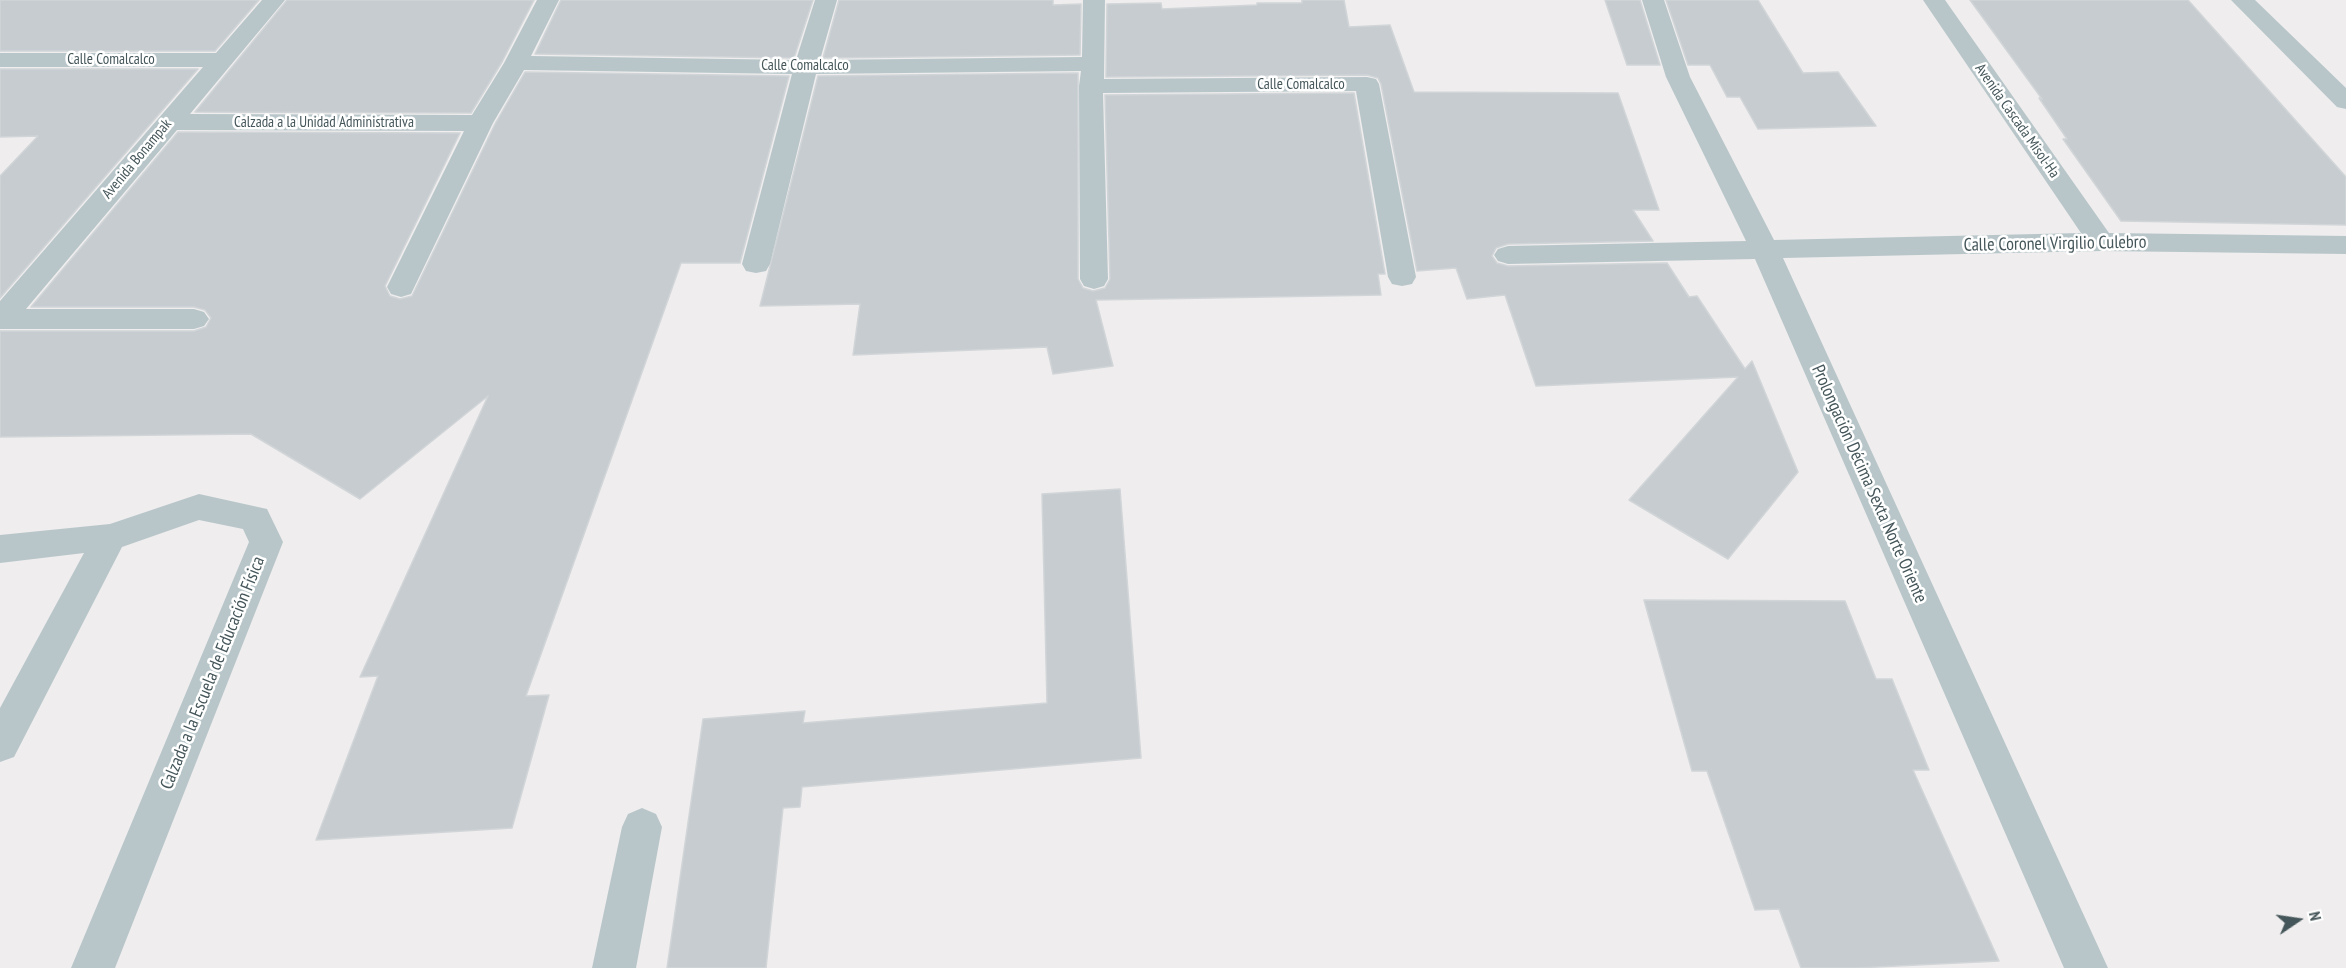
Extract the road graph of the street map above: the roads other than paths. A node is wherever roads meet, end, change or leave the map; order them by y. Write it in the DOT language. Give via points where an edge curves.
graph roads {
  1 [pos="274,0"];
  2 [pos="548,0"];
  3 [pos="826,0"];
  4 [pos="1094,0"];
  5 [pos="1653,0"];
  6 [pos="1934,0"];
  7 [pos="2242,0"];
  8 [pos="0,60"];
  9 [pos="222,60"];
  10 [pos="516,63"];
  11 [pos="806,67"];
  12 [pos="1092,75"];
  13 [pos="2346,102"];
  14 [pos="169,122"];
  15 [pos="480,123"];
  16 [pos="2101,242"];
  17 [pos="2346,245"];
  18 [pos="1765,250"];
  19 [pos="1508,255"];
  20 [pos="756,264"];
  21 [pos="1402,278"];
  22 [pos="1094,279"];
  23 [pos="401,287"];
  24 [pos="1,319"];
  25 [pos="194,319"];
  26 [pos="110,537"];
  27 [pos="0,549"];
  28 [pos="0,745"];
  29 [pos="642,827"];
  30 [pos="93,968"];
  31 [pos="614,968"];
  32 [pos="2086,968"];
  1 -- 9 [label="street, Avenida Bonampak"];
  2 -- 10 [label="street"];
  3 -- 11 [label="street"];
  4 -- 12 [label="street"];
  5 -- 18 [label="street, Prolongación Décima Sexta Norte Oriente" via="1678,77"];
  6 -- 16 [label="street, Avenida Cascada Misol-Ha"];
  7 -- 13 [label="street"];
  8 -- 9 [label="street, Calle Comalcalco"];
  9 -- 14 [label="street, Avenida Bonampak"];
  10 -- 11 [label="street, Calle Comalcalco"];
  10 -- 15 [label="street"];
  11 -- 12 [label="street, Calle Comalcalco"];
  11 -- 20 [label="street"];
  12 -- 21 [label="street, Calle Comalcalco" via="1367,84"];
  12 -- 22 [label="street"];
  14 -- 15 [label="street, Calzada a la Unidad Administrativa"];
  14 -- 24 [label="street, Avenida Bonampak"];
  15 -- 23 [label="street"];
  16 -- 17 [label="street, Calle Coronel Virgilio Culebro"];
  16 -- 18 [label="street, Calle Coronel Virgilio Culebro"];
  18 -- 19 [label="street"];
  18 -- 32 [label="street, Prolongación Décima Sexta Norte Oriente"];
  24 -- 25 [label="street"];
  26 -- 27 [label="street, Calzada a la Escuela de Educación Física"];
  26 -- 28 [label="street"];
  26 -- 30 [label="street, Calzada a la Escuela de Educación Física" via="199,507 255,518 266,542"];
  29 -- 31 [label="street"];
}
